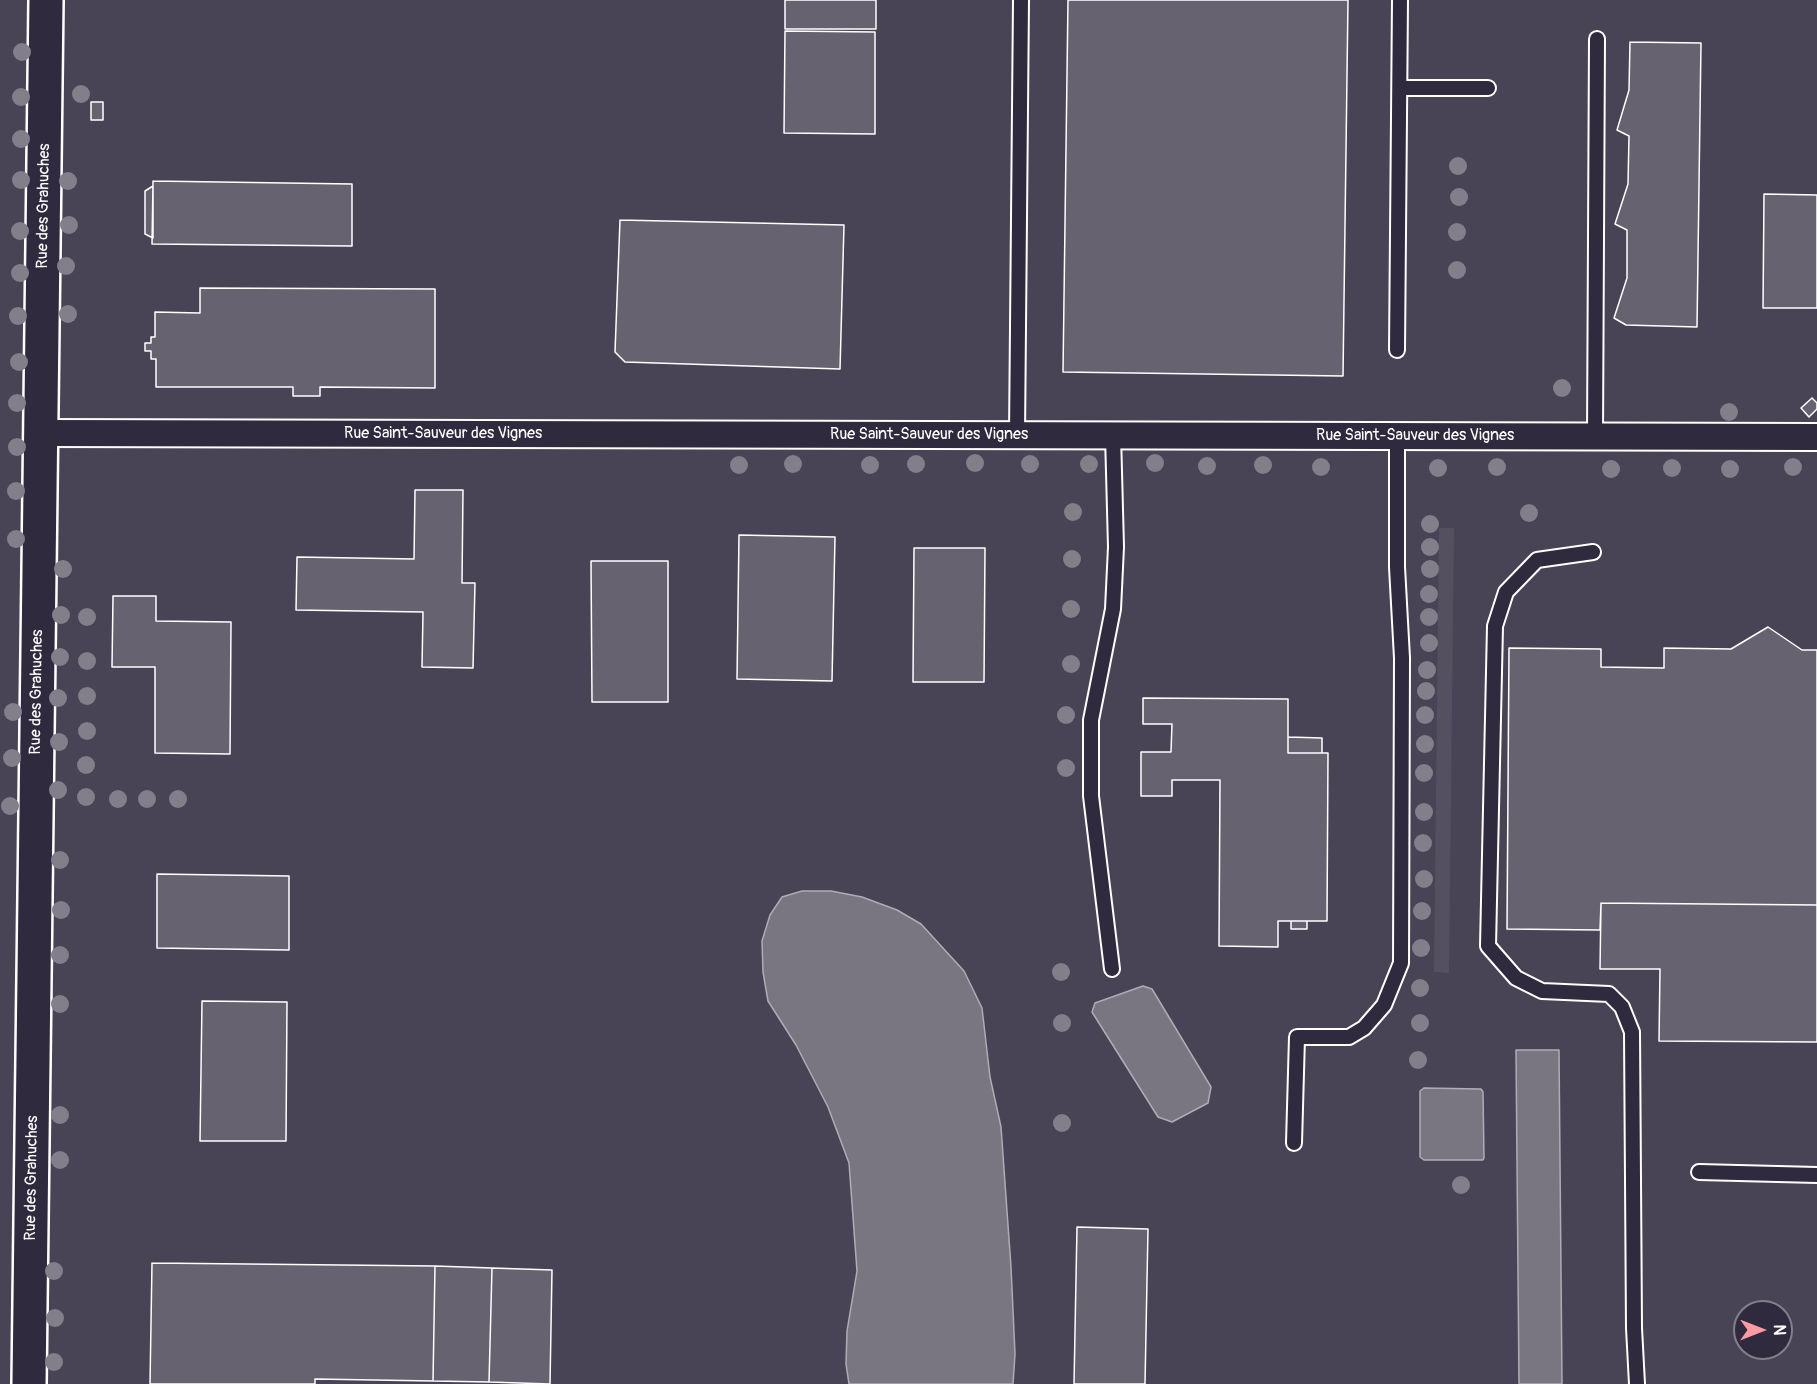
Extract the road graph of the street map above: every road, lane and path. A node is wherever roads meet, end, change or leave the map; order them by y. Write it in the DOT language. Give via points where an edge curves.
graph roads {
  1 [pos="46,0"];
  2 [pos="1021,0"];
  3 [pos="1400,0"];
  4 [pos="1597,39"];
  5 [pos="1400,88"];
  6 [pos="1488,88"];
  7 [pos="1397,350"];
  8 [pos="41,433"];
  9 [pos="1017,435"];
  10 [pos="1113,435"];
  11 [pos="1397,436"];
  12 [pos="1595,436"];
  13 [pos="1817,437"];
  14 [pos="1593,552"];
  15 [pos="1112,969"];
  16 [pos="1294,1143"];
  17 [pos="1699,1172"];
  18 [pos="1817,1175"];
  19 [pos="29,1384"];
  20 [pos="1637,1384"];
  1 -- 8 [label="street, Rue des Grahuches"];
  2 -- 9 [label="lane"];
  3 -- 5 [label="lane"];
  4 -- 12 [label="lane"];
  5 -- 6 [label="lane"];
  5 -- 7 [label="lane"];
  8 -- 9 [label="street, Rue Saint-Sauveur des Vignes"];
  8 -- 19 [label="street, Rue des Grahuches"];
  9 -- 10 [label="street, Rue Saint-Sauveur des Vignes"];
  10 -- 11 [label="street, Rue Saint-Sauveur des Vignes"];
  10 -- 15 [label="lane" via="1113,609 1091,720 1091,796"];
  11 -- 12 [label="street, Rue Saint-Sauveur des Vignes"];
  11 -- 16 [label="lane" via="1402,658 1401,963 1384,1005 1364,1028 1349,1037 1297,1037"];
  12 -- 13 [label="street, Rue Saint-Sauveur des Vignes"];
  14 -- 20 [label="lane" via="1537,560 1506,592 1495,626 1488,946 1516,978 1542,991 1609,994 1622,1006 1632,1032"];
  17 -- 18 [label="lane"];
}
